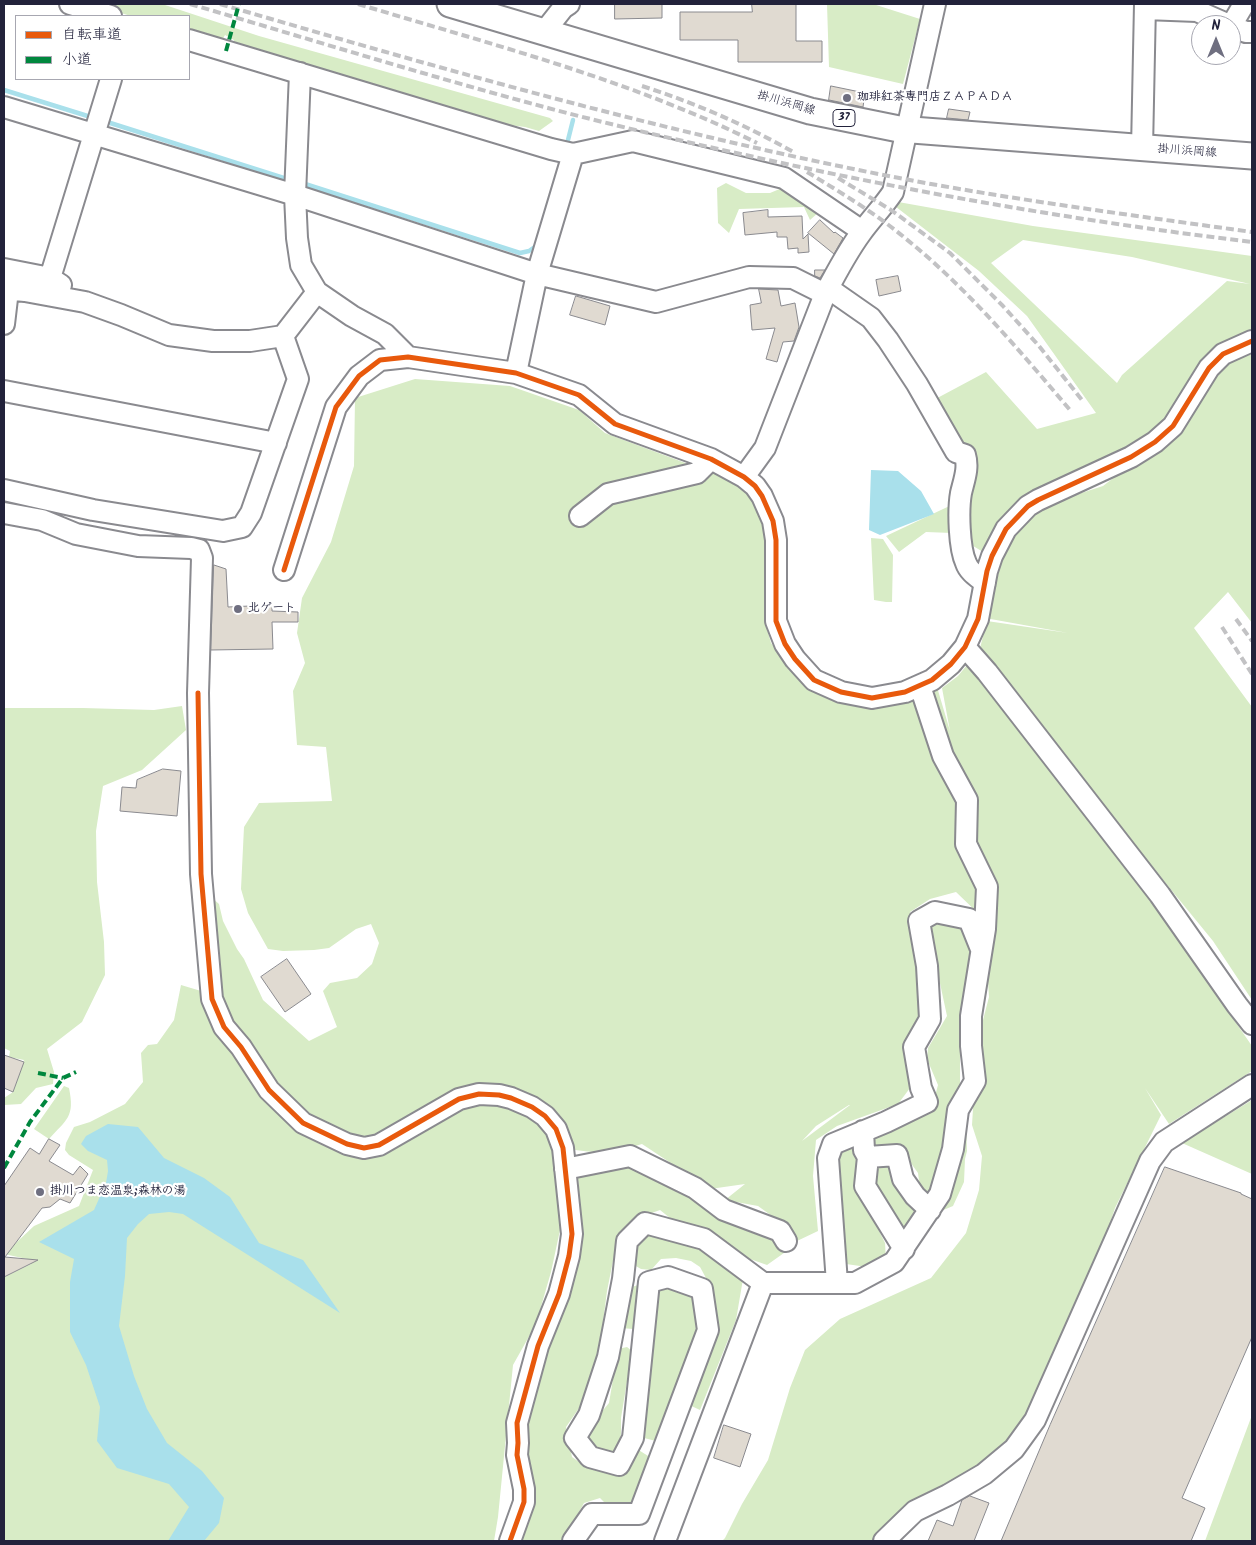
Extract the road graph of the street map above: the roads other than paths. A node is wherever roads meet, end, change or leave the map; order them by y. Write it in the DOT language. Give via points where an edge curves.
graph roads {
  1 [pos="70,4"];
  2 [pos="450,4"];
  3 [pos="569,4"];
  4 [pos="935,4"];
  5 [pos="1209,4"];
  6 [pos="1239,4"];
  7 [pos="1244,4"];
  8 [pos="1145,6"];
  9 [pos="108,15"];
  10 [pos="1206,15"];
  11 [pos="1237,15"];
  12 [pos="544,32"];
  13 [pos="190,40"];
  14 [pos="300,73"];
  15 [pos="111,80"];
  16 [pos="4,107"];
  17 [pos="906,130"];
  18 [pos="94,134"];
  19 [pos="1142,148"];
  20 [pos="573,154"];
  21 [pos="1252,156"];
  22 [pos="296,195"];
  23 [pos="862,231"];
  24 [pos="4,269"];
  25 [pos="537,274"];
  26 [pos="50,278"];
  27 [pos="6,290"];
  28 [pos="827,291"];
  29 [pos="317,292"];
  30 [pos="85,302"];
  31 [pos="4,324"];
  32 [pos="283,336"];
  33 [pos="1252,342"];
  34 [pos="408,357"];
  35 [pos="516,373"];
  36 [pos="4,391"];
  37 [pos="276,443"];
  38 [pos="710,459"];
  39 [pos="744,477"];
  40 [pos="4,490"];
  41 [pos="4,513"];
  42 [pos="580,516"];
  43 [pos="284,570"];
  44 [pos="985,583"];
  45 [pos="965,647"];
  46 [pos="920,686"];
  47 [pos="981,948"];
  48 [pos="1252,1024"];
  49 [pos="1252,1085"];
  50 [pos="927,1102"];
  51 [pos="958,1114"];
  52 [pos="863,1131"];
  53 [pos="868,1157"];
  54 [pos="565,1169"];
  55 [pos="930,1210"];
  56 [pos="786,1241"];
  57 [pos="904,1249"];
  58 [pos="763,1283"];
  59 [pos="837,1284"];
  60 [pos="510,1541"];
  61 [pos="573,1541"];
  62 [pos="665,1541"];
  63 [pos="884,1541"];
  1 -- 9 [label="street"];
  2 -- 12 [label="main road, 掛川浜岡線 / 37"];
  3 -- 12 [label="street"];
  4 -- 17 [label="street"];
  5 -- 6 [label="street" via="1221,10"];
  7 -- 11 [label="street"];
  8 -- 10 [label="street" via="1197,11"];
  8 -- 19 [label="street"];
  12 -- 17 [label="main road, 掛川浜岡線 / 37" via="810,111"];
  13 -- 14 [label="street"];
  14 -- 20 [label="street"];
  14 -- 22 [label="street"];
  15 -- 18 [label="street"];
  16 -- 18 [label="street"];
  17 -- 19 [label="main road, 掛川浜岡線 / 37"];
  17 -- 23 [label="street" via="893,192"];
  18 -- 22 [label="street"];
  18 -- 26 [label="street"];
  19 -- 21 [label="main road, 掛川浜岡線 / 37"];
  20 -- 23 [label="street" via="633,141 784,178"];
  20 -- 25 [label="street"];
  22 -- 25 [label="street"];
  22 -- 29 [label="street" via="297,238 302,265"];
  23 -- 28 [label="street"];
  24 -- 26 [label="street"];
  25 -- 28 [label="street" via="656,302 749,278 793,278"];
  25 -- 35 [label="street"];
  26 -- 30 [label="street"];
  27 -- 30 [label="street"];
  27 -- 31 [label="street"];
  28 -- 39 [label="street" via="764,448"];
  28 -- 44 [label="street" via="871,318 917,384 956,452 965,455 967,464 960,496 959,533 966,563"];
  29 -- 32 [label="street"];
  29 -- 34 [label="street" via="385,334"];
  30 -- 32 [label="street" via="169,335 213,341 250,341"];
  32 -- 37 [label="street" via="298,379"];
  33 -- 44 [label="street" via="1222,354 1209,368 1173,426 1155,442 1131,457 1028,506 1006,529 992,556"];
  34 -- 35 [label="street"];
  34 -- 43 [label="street" via="380,360 359,376 336,407"];
  35 -- 38 [label="street" via="579,395 615,424"];
  36 -- 37 [label="street"];
  37 -- 40 [label="street" via="251,513 242,527 223,531 93,510"];
  38 -- 39 [label="street"];
  38 -- 42 [label="street" via="697,473 608,494"];
  39 -- 46 [label="street" via="762,496 773,521 776,621 785,644 796,659 814,680 841,692 872,698"];
  41 -- 54 [label="street" via="42,520 76,534 129,545 199,550 202,558 198,693 200,874 212,999 224,1027 269,1090 303,1123 347,1144 364,1148 379,1145 458,1099 479,1094 511,1098 532,1107 556,1128 563,1148"];
  44 -- 45 [label="street" via="978,619"];
  45 -- 46 [label="street" via="951,664"];
  45 -- 48 [label="street" via="1160,895"];
  46 -- 47 [label="street" via="943,756 967,800 966,844 987,887"];
  47 -- 50 [label="street" via="969,920 935,912 919,921 927,966 930,1019 914,1047 921,1088"];
  47 -- 51 [label="street" via="971,1016 975,1081"];
  49 -- 63 [label="street" via="1164,1142 1150,1161 1036,1420 1014,1449 984,1474 915,1511"];
  50 -- 51 [label="street"];
  50 -- 52 [label="street"];
  51 -- 55 [label="street" via="953,1149 940,1194"];
  52 -- 53 [label="street" via="864,1150"];
  52 -- 59 [label="street" via="833,1144 828,1158"];
  53 -- 55 [label="street" via="897,1155 903,1179"];
  53 -- 57 [label="street" via="865,1186"];
  54 -- 56 [label="street" via="630,1156 695,1188 724,1210 780,1231"];
  54 -- 60 [label="street" via="572,1234 569,1256 516,1423 524,1502"];
  55 -- 57 [label="street"];
  57 -- 59 [label="street" via="894,1262 855,1284"];
  58 -- 59 [label="street"];
  58 -- 61 [label="street" via="704,1239 645,1222 627,1241 608,1357 588,1415 575,1438 590,1457 619,1465 633,1438 649,1282 668,1277 702,1289 708,1330 639,1514 592,1514"];
  58 -- 62 [label="street"];
}
